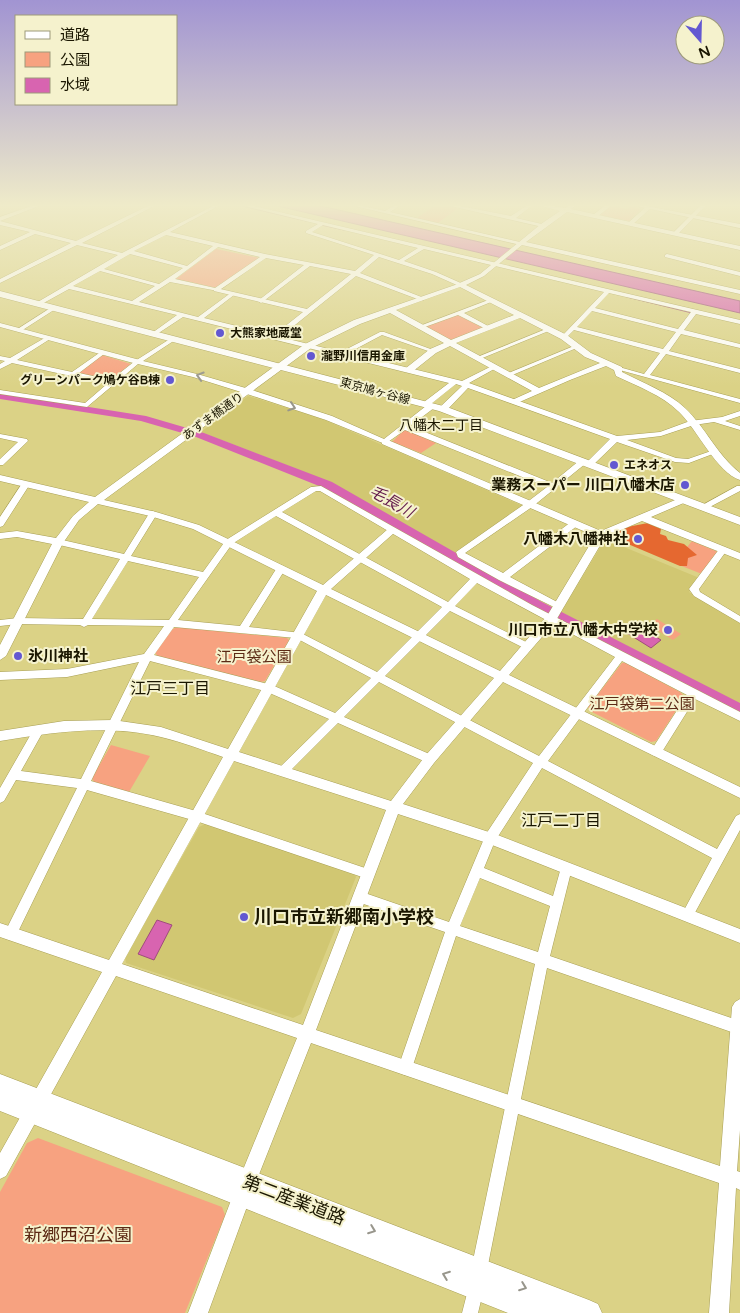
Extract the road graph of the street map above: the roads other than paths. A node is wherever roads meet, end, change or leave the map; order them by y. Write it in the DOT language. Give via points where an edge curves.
graph roads {
  1 [pos="33,265"];
  2 [pos="106,265"];
  3 [pos="176,265"];
  4 [pos="191,265"];
  5 [pos="252,265"];
  6 [pos="307,265"];
  7 [pos="316,265"];
  8 [pos="365,265"];
  9 [pos="409,265"];
  10 [pos="495,265"];
  11 [pos="507,265"];
  12 [pos="618,265"];
  13 [pos="705,265"];
  14 [pos="188,268"];
  15 [pos="99,269"];
  16 [pos="355,273"];
  17 [pos="740,274"];
  18 [pos="170,280"];
  19 [pos="0,282"];
  20 [pos="461,285"];
  21 [pos="160,286"];
  22 [pos="69,287"];
  23 [pos="216,290"];
  24 [pos="608,291"];
  25 [pos="740,292"];
  26 [pos="0,294"];
  27 [pos="232,294"];
  28 [pos="422,299"];
  29 [pos="261,300"];
  30 [pos="493,300"];
  31 [pos="133,302"];
  32 [pos="38,304"];
  33 [pos="54,308"];
  34 [pos="590,309"];
  35 [pos="390,310"];
  36 [pos="307,311"];
  37 [pos="695,311"];
  38 [pos="458,312"];
  39 [pos="182,314"];
  40 [pos="520,315"];
  41 [pos="199,319"];
  42 [pos="740,322"];
  43 [pos="0,325"];
  44 [pos="420,327"];
  45 [pos="488,328"];
  46 [pos="573,328"];
  47 [pos="19,330"];
  48 [pos="548,330"];
  49 [pos="679,331"];
  50 [pos="154,334"];
  51 [pos="564,337"];
  52 [pos="48,338"];
  53 [pos="275,338"];
  54 [pos="173,339"];
  55 [pos="450,342"];
  56 [pos="308,346"];
  57 [pos="740,346"];
  58 [pos="576,347"];
  59 [pos="433,351"];
  60 [pos="664,352"];
  61 [pos="102,353"];
  62 [pos="342,354"];
  63 [pos="0,358"];
  64 [pos="478,358"];
  65 [pos="11,360"];
  66 [pos="137,362"];
  67 [pos="605,364"];
  68 [pos="280,366"];
  69 [pos="0,367"];
  70 [pos="494,367"];
  71 [pos="619,369"];
  72 [pos="408,370"];
  73 [pos="740,371"];
  74 [pos="73,374"];
  75 [pos="508,374"];
  76 [pos="646,376"];
  77 [pos="113,383"];
  78 [pos="462,384"];
  79 [pos="538,391"];
  80 [pos="0,392"];
  81 [pos="246,392"];
  82 [pos="740,400"];
  83 [pos="515,402"];
  84 [pos="429,405"];
  85 [pos="443,409"];
  86 [pos="740,413"];
  87 [pos="716,420"];
  88 [pos="693,423"];
  89 [pos="405,427"];
  90 [pos="740,428"];
  91 [pos="0,436"];
  92 [pos="615,439"];
  93 [pos="385,442"];
  94 [pos="714,452"];
  95 [pos="0,463"];
  96 [pos="586,463"];
  97 [pos="740,477"];
  98 [pos="0,478"];
  99 [pos="26,484"];
  100 [pos="552,486"];
  101 [pos="740,488"];
  102 [pos="683,500"];
  103 [pos="96,501"];
  104 [pos="529,505"];
  105 [pos="703,507"];
  106 [pos="3,512"];
  107 [pos="275,512"];
  108 [pos="153,514"];
  109 [pos="641,517"];
  110 [pos="740,522"];
  111 [pos="0,524"];
  112 [pos="574,524"];
  113 [pos="391,530"];
  114 [pos="601,535"];
  115 [pos="0,536"];
  116 [pos="58,542"];
  117 [pos="229,542"];
  118 [pos="723,550"];
  119 [pos="740,557"];
  120 [pos="126,558"];
  121 [pos="359,558"];
  122 [pos="281,568"];
  123 [pos="205,575"];
  124 [pos="477,578"];
  125 [pos="502,578"];
  126 [pos="323,590"];
  127 [pos="448,606"];
  128 [pos="558,606"];
  129 [pos="551,619"];
  130 [pos="740,620"];
  131 [pos="18,621"];
  132 [pos="0,623"];
  133 [pos="84,624"];
  134 [pos="171,624"];
  135 [pos="242,630"];
  136 [pos="298,635"];
  137 [pos="419,636"];
  138 [pos="527,646"];
  139 [pos="0,656"];
  140 [pos="621,656"];
  141 [pos="147,657"];
  142 [pos="0,676"];
  143 [pos="502,677"];
  144 [pos="379,678"];
  145 [pos="268,688"];
  146 [pos="693,694"];
  147 [pos="577,714"];
  148 [pos="339,718"];
  149 [pos="740,718"];
  150 [pos="464,720"];
  151 [pos="113,725"];
  152 [pos="39,730"];
  153 [pos="0,736"];
  154 [pos="656,752"];
  155 [pos="231,753"];
  156 [pos="430,759"];
  157 [pos="541,761"];
  158 [pos="283,771"];
  159 [pos="13,775"];
  160 [pos="84,784"];
  161 [pos="740,793"];
  162 [pos="0,798"];
  163 [pos="394,806"];
  164 [pos="196,816"];
  165 [pos="740,819"];
  166 [pos="490,838"];
  167 [pos="720,856"];
  168 [pos="566,868"];
  169 [pos="476,871"];
  170 [pos="368,874"];
  171 [pos="359,897"];
  172 [pos="557,904"];
  173 [pos="688,914"];
  174 [pos="452,930"];
  175 [pos="5,932"];
  176 [pos="740,936"];
  177 [pos="542,962"];
  178 [pos="111,968"];
  179 [pos="740,1007"];
  180 [pos="739,1027"];
  181 [pos="307,1034"];
  182 [pos="405,1068"];
  183 [pos="0,1085"];
  184 [pos="0,1100"];
  185 [pos="513,1104"];
  186 [pos="36,1106"];
  187 [pos="0,1170"];
  188 [pos="734,1179"];
  189 [pos="244,1190"];
  190 [pos="478,1278"];
  191 [pos="198,1313"];
  192 [pos="470,1313"];
  193 [pos="540,1313"];
  194 [pos="590,1313"];
  195 [pos="720,1313"];
  1 -- 19 [label="street"];
  2 -- 15 [label="street"];
  3 -- 14 [label="street"];
  4 -- 14 [label="street"];
  5 -- 23 [label="street"];
  6 -- 29 [label="street"];
  7 -- 16 [label="street"];
  8 -- 16 [label="street"];
  9 -- 20 [label="street"];
  10 -- 20 [label="street, あずま橋通り"];
  11 -- 24 [label="street"];
  12 -- 25 [label="street"];
  13 -- 17 [label="street"];
  14 -- 18 [label="street"];
  15 -- 21 [label="street"];
  15 -- 22 [label="street"];
  16 -- 28 [label="street"];
  16 -- 36 [label="street"];
  18 -- 21 [label="street"];
  18 -- 23 [label="street"];
  20 -- 28 [label="street, あずま橋通り"];
  20 -- 30 [label="street"];
  21 -- 31 [label="street"];
  22 -- 31 [label="street"];
  22 -- 32 [label="street"];
  23 -- 27 [label="street"];
  24 -- 34 [label="street"];
  24 -- 37 [label="street"];
  26 -- 32 [label="main road, 東京鳩ヶ谷線"];
  27 -- 29 [label="street"];
  27 -- 41 [label="street"];
  28 -- 35 [label="street, あずま橋通り"];
  29 -- 36 [label="street"];
  30 -- 38 [label="street"];
  30 -- 40 [label="street"];
  31 -- 39 [label="street"];
  32 -- 33 [label="main road, 東京鳩ヶ谷線"];
  33 -- 47 [label="street"];
  33 -- 50 [label="main road, 東京鳩ヶ谷線"];
  34 -- 46 [label="street"];
  34 -- 49 [label="street"];
  35 -- 44 [label="street"];
  35 -- 56 [label="street, あずま橋通り" via="344,327"];
  36 -- 53 [label="street"];
  37 -- 42 [label="street"];
  37 -- 49 [label="street"];
  38 -- 44 [label="street"];
  38 -- 45 [label="street"];
  39 -- 41 [label="street"];
  39 -- 50 [label="street"];
  40 -- 45 [label="street"];
  40 -- 48 [label="street"];
  41 -- 53 [label="street"];
  43 -- 47 [label="street"];
  44 -- 55 [label="street"];
  45 -- 55 [label="street"];
  46 -- 51 [label="street"];
  46 -- 60 [label="street"];
  47 -- 52 [label="street"];
  48 -- 51 [label="street"];
  48 -- 64 [label="street"];
  49 -- 57 [label="street"];
  49 -- 60 [label="street"];
  50 -- 54 [label="main road, 東京鳩ヶ谷線"];
  51 -- 58 [label="street"];
  52 -- 61 [label="street"];
  52 -- 65 [label="street"];
  53 -- 56 [label="street"];
  54 -- 66 [label="street"];
  54 -- 68 [label="main road, 東京鳩ヶ谷線"];
  55 -- 59 [label="street"];
  55 -- 64 [label="street"];
  56 -- 62 [label="street"];
  56 -- 68 [label="street, あずま橋通り"];
  58 -- 67 [label="street"];
  58 -- 75 [label="street"];
  59 -- 62 [label="street" via="382,333"];
  59 -- 72 [label="street"];
  60 -- 73 [label="street"];
  60 -- 76 [label="street"];
  61 -- 66 [label="street"];
  61 -- 74 [label="street"];
  62 -- 72 [label="street"];
  63 -- 65 [label="street"];
  64 -- 70 [label="street"];
  65 -- 69 [label="street"];
  65 -- 74 [label="street"];
  66 -- 77 [label="street"];
  81 -- 66 [label="street, one-way" via="195,375"];
  67 -- 71 [label="street"];
  67 -- 79 [label="street"];
  68 -- 81 [label="street, あずま橋通り"];
  68 -- 84 [label="main road, 東京鳩ヶ谷線"];
  70 -- 75 [label="street"];
  70 -- 78 [label="street"];
  71 -- 76 [label="street"];
  71 -- 88 [label="street" via="619,374 686,413"];
  72 -- 78 [label="street"];
  74 -- 77 [label="street"];
  75 -- 79 [label="street"];
  76 -- 82 [label="street"];
  77 -- 80 [label="street" via="87,405"];
  78 -- 83 [label="street"];
  78 -- 84 [label="street" via="439,393"];
  78 -- 85 [label="street"];
  79 -- 83 [label="street"];
  81 -- 93 [label="street, one-way" via="328,418"];
  81 -- 103 [label="street, あずま橋通り"];
  83 -- 92 [label="street"];
  84 -- 85 [label="main road, 東京鳩ヶ谷線"];
  84 -- 89 [label="street"];
  85 -- 96 [label="main road, 東京鳩ヶ谷線"];
  86 -- 87 [label="street"];
  87 -- 88 [label="street"];
  87 -- 90 [label="street"];
  88 -- 92 [label="street" via="661,434"];
  88 -- 94 [label="street"];
  89 -- 93 [label="street"];
  89 -- 100 [label="street"];
  91 -- 95 [label="street" via="24,441"];
  92 -- 94 [label="street" via="675,460 689,461"];
  92 -- 96 [label="street"];
  93 -- 104 [label="street"];
  94 -- 97 [label="street"];
  96 -- 100 [label="street"];
  96 -- 102 [label="main road, 東京鳩ヶ谷線"];
  98 -- 99 [label="street"];
  99 -- 103 [label="street"];
  99 -- 106 [label="street"];
  100 -- 104 [label="street"];
  101 -- 105 [label="street"];
  102 -- 105 [label="main road, 東京鳩ヶ谷線"];
  102 -- 109 [label="street"];
  103 -- 108 [label="street"];
  103 -- 116 [label="street, あずま橋通り" via="76,518"];
  104 -- 112 [label="street"];
  104 -- 125 [label="street" via="460,552"];
  105 -- 110 [label="main road, 東京鳩ヶ谷線"];
  106 -- 111 [label="street"];
  107 -- 113 [label="street" via="321,488"];
  107 -- 117 [label="street"];
  107 -- 121 [label="street"];
  108 -- 117 [label="street" via="196,527"];
  108 -- 120 [label="street"];
  109 -- 114 [label="street"];
  109 -- 118 [label="street"];
  112 -- 114 [label="street"];
  112 -- 125 [label="street"];
  113 -- 121 [label="street"];
  113 -- 124 [label="street"];
  114 -- 128 [label="street"];
  115 -- 116 [label="street" via="17,534"];
  116 -- 120 [label="street"];
  116 -- 131 [label="street, あずま橋通り"];
  117 -- 122 [label="street"];
  117 -- 123 [label="street"];
  118 -- 119 [label="street"];
  118 -- 130 [label="street" via="694,590"];
  120 -- 123 [label="street"];
  120 -- 133 [label="street"];
  121 -- 126 [label="street"];
  121 -- 127 [label="street"];
  122 -- 126 [label="street"];
  122 -- 135 [label="street"];
  123 -- 134 [label="street"];
  124 -- 127 [label="street"];
  124 -- 129 [label="street"];
  125 -- 128 [label="street"];
  126 -- 136 [label="street"];
  126 -- 137 [label="street"];
  127 -- 137 [label="street"];
  127 -- 138 [label="street"];
  128 -- 129 [label="street"];
  129 -- 138 [label="street"];
  129 -- 140 [label="street"];
  131 -- 132 [label="street"];
  131 -- 133 [label="street"];
  131 -- 139 [label="street, あずま橋通り"];
  133 -- 134 [label="street"];
  134 -- 135 [label="street"];
  134 -- 141 [label="street"];
  135 -- 136 [label="street"];
  136 -- 144 [label="street"];
  136 -- 145 [label="street"];
  137 -- 143 [label="street"];
  137 -- 144 [label="street"];
  138 -- 143 [label="street"];
  140 -- 146 [label="street"];
  140 -- 147 [label="street"];
  141 -- 142 [label="street" via="67,673"];
  141 -- 145 [label="street"];
  141 -- 151 [label="street"];
  143 -- 147 [label="street"];
  143 -- 150 [label="street"];
  144 -- 148 [label="street"];
  144 -- 150 [label="street"];
  145 -- 148 [label="street"];
  145 -- 155 [label="street"];
  146 -- 149 [label="street"];
  146 -- 154 [label="street"];
  147 -- 154 [label="street"];
  147 -- 157 [label="street"];
  148 -- 156 [label="street"];
  148 -- 158 [label="street"];
  150 -- 156 [label="street"];
  150 -- 157 [label="street"];
  151 -- 152 [label="street"];
  151 -- 155 [label="street" via="161,732"];
  151 -- 160 [label="street"];
  152 -- 153 [label="street"];
  152 -- 159 [label="street"];
  154 -- 161 [label="street"];
  155 -- 158 [label="street"];
  155 -- 164 [label="street"];
  156 -- 163 [label="street"];
  157 -- 166 [label="street"];
  157 -- 167 [label="street"];
  158 -- 163 [label="street"];
  159 -- 160 [label="street"];
  159 -- 162 [label="street"];
  160 -- 164 [label="street"];
  160 -- 175 [label="street"];
  163 -- 166 [label="street"];
  163 -- 170 [label="street"];
  164 -- 170 [label="street"];
  164 -- 178 [label="street"];
  165 -- 167 [label="street"];
  166 -- 168 [label="street"];
  166 -- 169 [label="street"];
  167 -- 173 [label="street"];
  168 -- 172 [label="street"];
  168 -- 173 [label="street"];
  169 -- 172 [label="street"];
  169 -- 174 [label="street"];
  170 -- 171 [label="street"];
  171 -- 174 [label="street"];
  171 -- 181 [label="street"];
  172 -- 177 [label="street"];
  173 -- 176 [label="street"];
  174 -- 177 [label="street"];
  174 -- 182 [label="street"];
  175 -- 178 [label="street"];
  177 -- 180 [label="street"];
  177 -- 185 [label="street"];
  178 -- 181 [label="street"];
  178 -- 186 [label="street"];
  179 -- 180 [label="street"];
  180 -- 188 [label="street"];
  181 -- 182 [label="street"];
  181 -- 189 [label="street"];
  182 -- 185 [label="street"];
  183 -- 186 [label="main road, 第二産業道路"];
  184 -- 186 [label="main road, 第二産業道路"];
  185 -- 188 [label="street"];
  185 -- 190 [label="street"];
  186 -- 187 [label="street"];
  186 -- 189 [label="main road, 第二産業道路"];
  188 -- 195 [label="street"];
  189 -- 190 [label="main road, 第二産業道路"];
  189 -- 191 [label="street"];
  190 -- 192 [label="street"];
  190 -- 193 [label="main road, 第二産業道路"];
  190 -- 194 [label="main road, 第二産業道路, one-way"];
}
